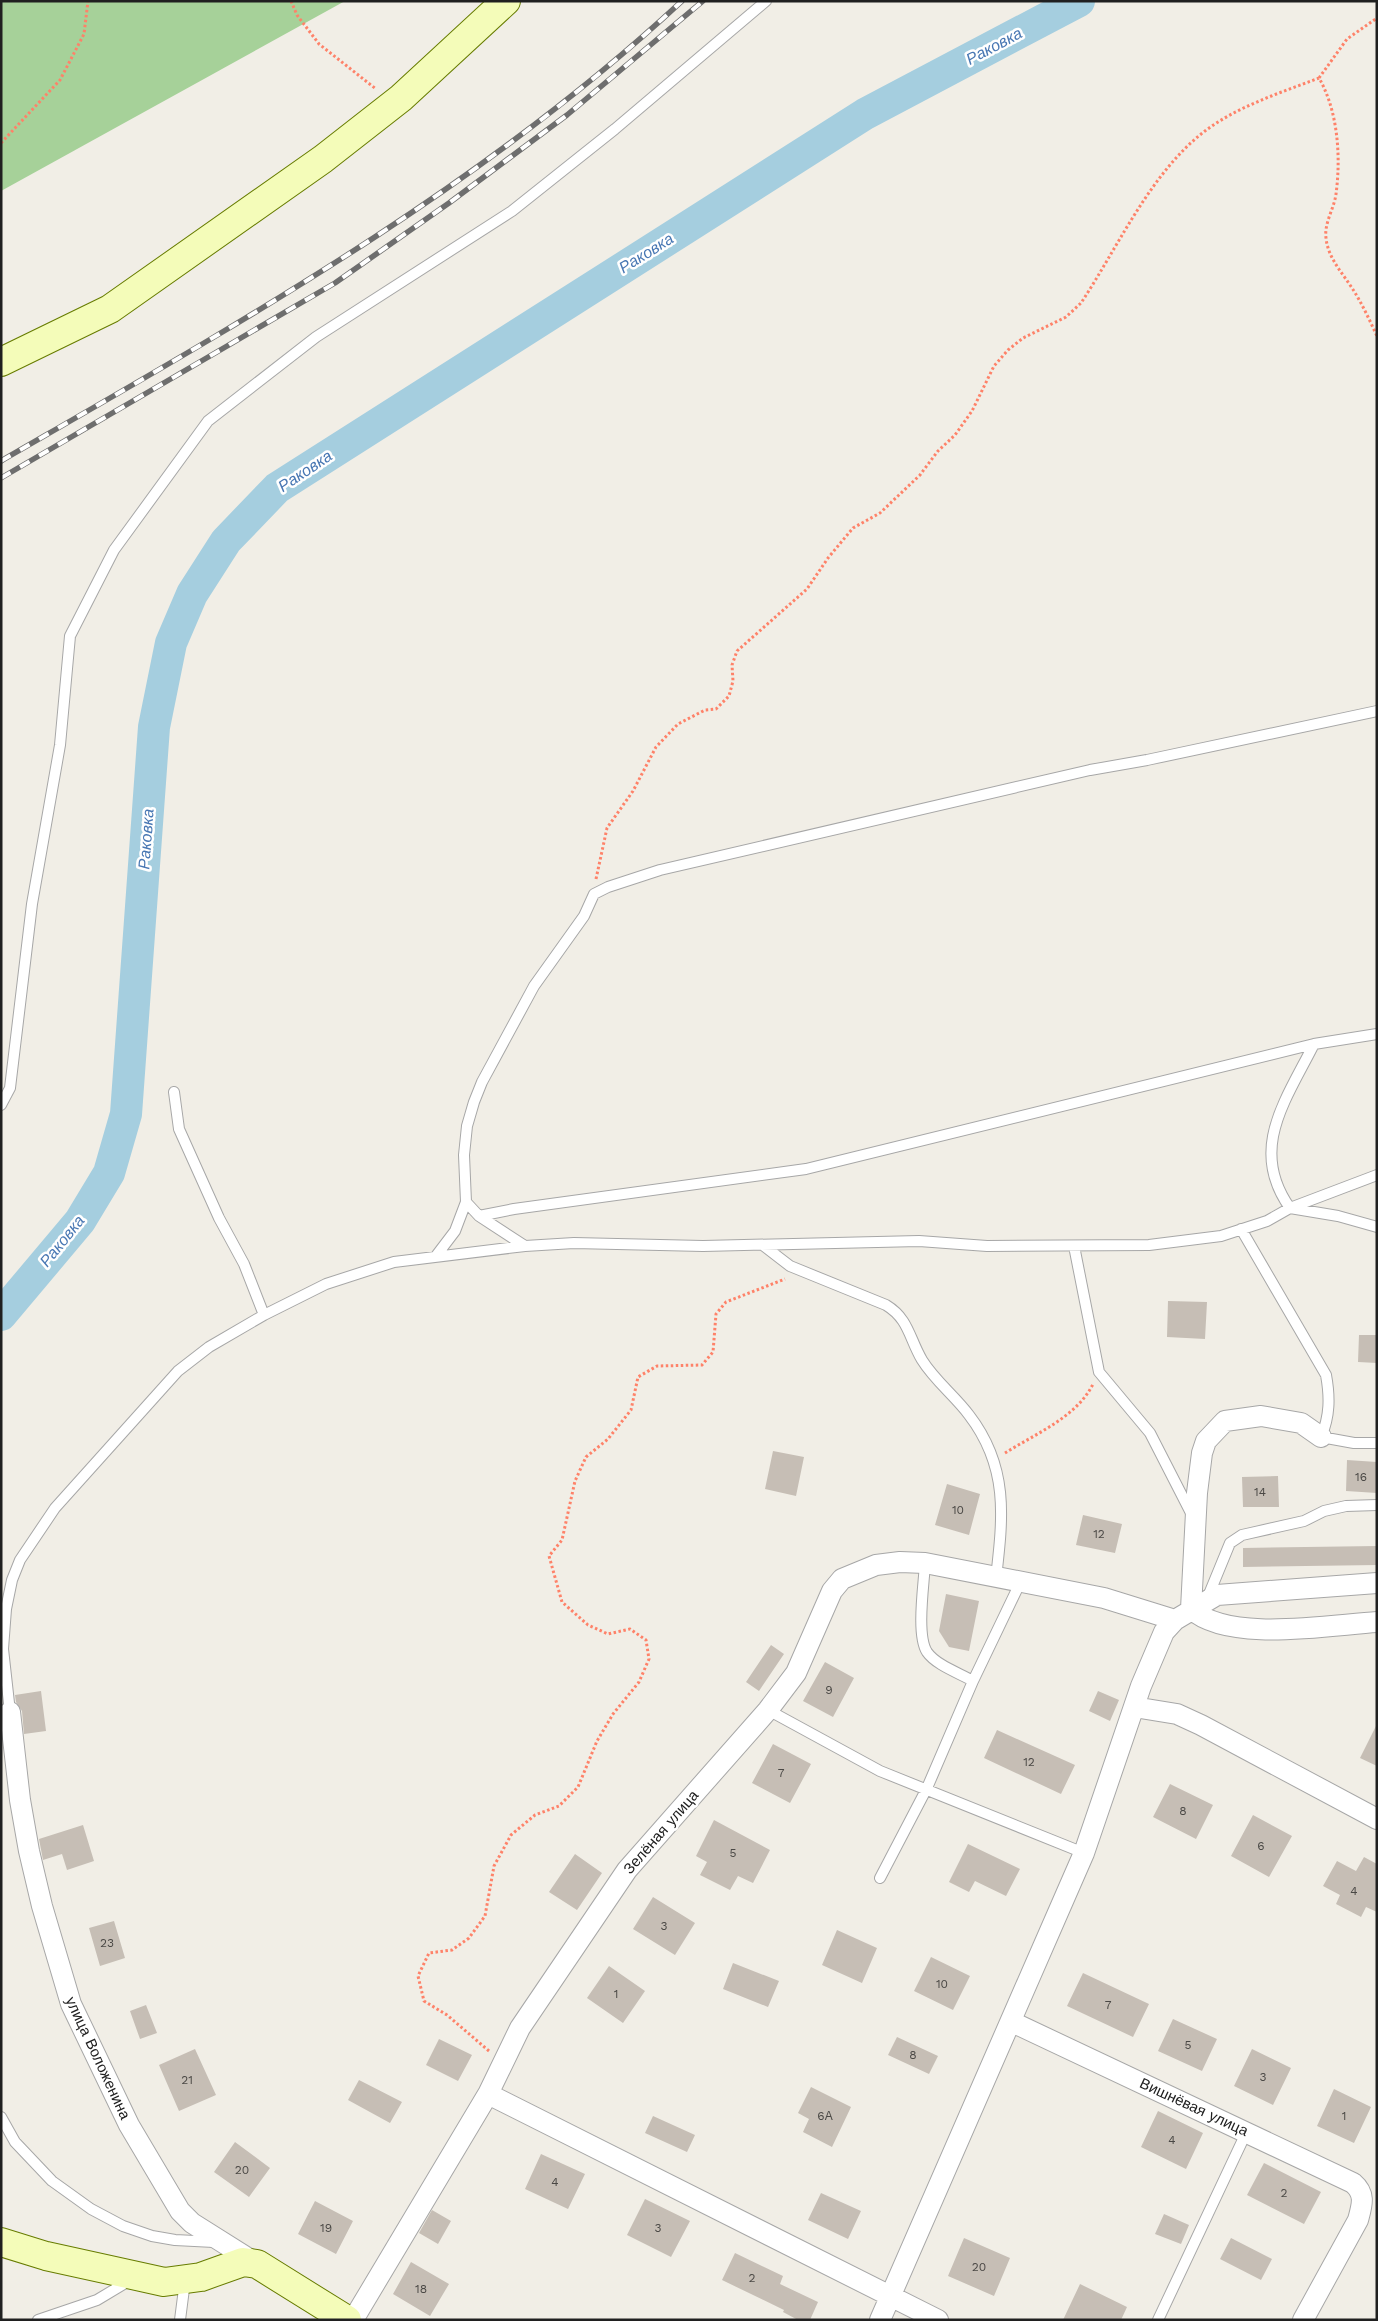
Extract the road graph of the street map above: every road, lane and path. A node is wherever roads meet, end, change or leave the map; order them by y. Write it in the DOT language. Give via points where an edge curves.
graph roads {
  1 [pos="88,1"];
  2 [pos="291,1"];
  3 [pos="506,1"];
  4 [pos="766,1"];
  5 [pos="1377,18"];
  6 [pos="1319,78"];
  7 [pos="383,112"];
  8 [pos="1,143"];
  9 [pos="1377,336"];
  10 [pos="1,362"];
  11 [pos="1377,711"];
  12 [pos="594,894"];
  13 [pos="1377,1034"];
  14 [pos="1314,1044"];
  15 [pos="174,1092"];
  16 [pos="1,1105"];
  17 [pos="1377,1175"];
  18 [pos="466,1202"];
  19 [pos="1290,1208"];
  20 [pos="479,1216"];
  21 [pos="1377,1227"];
  22 [pos="1241,1230"];
  23 [pos="525,1246"];
  24 [pos="764,1246"];
  25 [pos="1074,1246"];
  26 [pos="436,1256"];
  27 [pos="788,1278"];
  28 [pos="264,1315"];
  29 [pos="1099,1372"];
  30 [pos="1321,1437"];
  31 [pos="1377,1443"];
  32 [pos="995,1459"];
  33 [pos="1377,1505"];
  34 [pos="1196,1522"];
  35 [pos="925,1563"];
  36 [pos="996,1578"];
  37 [pos="1021,1581"];
  38 [pos="1377,1584"];
  39 [pos="1191,1609"];
  40 [pos="1377,1622"];
  41 [pos="973,1681"];
  42 [pos="1134,1707"];
  43 [pos="768,1710"];
  44 [pos="10,1712"];
  45 [pos="927,1788"];
  46 [pos="1377,1819"];
  47 [pos="1084,1853"];
  48 [pos="880,1878"];
  49 [pos="1012,2022"];
  50 [pos="501,2064"];
  51 [pos="488,2094"];
  52 [pos="1,2117"];
  53 [pos="1247,2131"];
  54 [pos="1366,2212"];
  55 [pos="1,2242"];
  56 [pos="220,2242"];
  57 [pos="258,2264"];
  58 [pos="134,2277"];
  59 [pos="186,2281"];
  60 [pos="891,2296"];
  61 [pos="38,2320"];
  62 [pos="180,2320"];
  63 [pos="347,2320"];
  64 [pos="353,2320"];
  65 [pos="880,2320"];
  66 [pos="938,2320"];
  67 [pos="1158,2320"];
  68 [pos="1303,2320"];
  1 -- 8 [label="path" via="84,34 60,80"];
  2 -- 7 [label="path" via="318,44 376,88"];
  3 -- 7 [label="main road"];
  4 -- 16 [label="lane" via="512,211 316,338 208,421 114,550 70,636 60,745 32,904 10,1088"];
  5 -- 6 [label="path" via="1347,40"];
  6 -- 9 [label="path" via="1335,122 1337,152 1336,194 1326,236 1328,250"];
  6 -- 12 [label="path" via="1240,110 1205,131 1178,158 1147,198 1081,303 1066,317 1023,338 1008,350 994,366 956,435 938,451 920,475 880,513 853,528 807,590 737,651 729,696 716,708 678,724 656,747 633,790 606,828"];
  7 -- 10 [label="main road" via="323,159 110,310"];
  11 -- 12 [label="lane" via="1090,770 669,868"];
  12 -- 18 [label="lane" via="584,916 534,986 482,1082 467,1126 464,1155"];
  13 -- 14 [label="lane"];
  14 -- 19 [label="lane" via="1282,1107 1272,1135 1270,1158 1273,1177 1278,1192"];
  14 -- 20 [label="lane" via="806,1169"];
  15 -- 28 [label="lane" via="179,1129 219,1218 244,1264"];
  17 -- 19 [label="lane"];
  18 -- 20 [label="lane"];
  18 -- 26 [label="lane" via="455,1231"];
  19 -- 21 [label="lane" via="1322,1212"];
  19 -- 22 [label="lane" via="1267,1222"];
  20 -- 23 [label="lane"];
  22 -- 25 [label="lane" via="1221,1236 1148,1245"];
  22 -- 30 [label="lane" via="1326,1374 1330,1395"];
  23 -- 24 [label="lane" via="574,1243"];
  23 -- 26 [label="lane"];
  24 -- 25 [label="lane" via="919,1241 987,1246"];
  24 -- 32 [label="lane" via="790,1266 853,1290 898,1312 922,1360 970,1416"];
  25 -- 29 [label="lane"];
  26 -- 28 [label="lane" via="394,1262 326,1284"];
  27 -- 50 [label="path" via="726,1302 716,1314 713,1352 702,1365 657,1366 638,1377 631,1410 608,1439 586,1457 575,1481 562,1540 549,1556 562,1602 588,1625 608,1634 630,1629 646,1640 649,1659 639,1682 613,1714 597,1741 578,1787 559,1806 535,1815 511,1834 494,1866 485,1916 469,1938 452,1950 429,1952 418,1976 424,2001 477,2038"];
  28 -- 44 [label="lane" via="209,1347 178,1371 55,1508 31,1542 12,1580 6,1609 3,1649"];
  29 -- 32 [label="path" via="1078,1405"];
  29 -- 34 [label="lane" via="1150,1433"];
  30 -- 31 [label="lane" via="1354,1444"];
  30 -- 34 [label="street" via="1301,1423 1282,1418 1261,1416 1225,1422 1206,1441 1202,1453"];
  32 -- 36 [label="lane" via="1002,1519"];
  33 -- 39 [label="lane" via="1346,1506 1324,1511 1304,1521 1242,1535 1230,1543"];
  34 -- 39 [label="street"];
  35 -- 36 [label="street"];
  35 -- 41 [label="lane" via="922,1639 927,1652 935,1660"];
  35 -- 43 [label="street, Зелёная улица" via="876,1565 842,1578 821,1613 796,1673"];
  36 -- 37 [label="street"];
  37 -- 39 [label="street" via="1104,1598"];
  37 -- 41 [label="lane"];
  38 -- 39 [label="street" via="1228,1593"];
  39 -- 40 [label="street" via="1211,1620 1262,1630"];
  39 -- 42 [label="street" via="1157,1645"];
  41 -- 45 [label="lane"];
  42 -- 46 [label="street" via="1177,1714 1201,1725"];
  42 -- 47 [label="street"];
  43 -- 45 [label="lane" via="880,1770"];
  43 -- 50 [label="street, Зелёная улица" via="627,1870 520,2028"];
  44 -- 56 [label="street, улица Воложенина" via="29,1851 71,2004 129,2125 167,2192 192,2223"];
  45 -- 47 [label="lane"];
  45 -- 48 [label="lane"];
  47 -- 49 [label="street"];
  49 -- 53 [label="street, Вишнёвая улица"];
  49 -- 60 [label="street"];
  50 -- 51 [label="street, Зелёная улица"];
  51 -- 60 [label="street"];
  51 -- 64 [label="street, Зелёная улица"];
  52 -- 56 [label="lane" via="15,2142 52,2181 90,2209 122,2226 152,2236"];
  53 -- 54 [label="street, Вишнёвая улица" via="1354,2182"];
  53 -- 67 [label="lane"];
  54 -- 68 [label="street"];
  55 -- 58 [label="main road"];
  56 -- 57 [label="street, улица Воложенина"];
  57 -- 59 [label="main road" via="243,2262"];
  57 -- 63 [label="main road, улица Воложенина"];
  58 -- 59 [label="main road" via="164,2282"];
  58 -- 61 [label="lane" via="97,2300"];
  59 -- 62 [label="lane"];
  60 -- 65 [label="street"];
  60 -- 66 [label="street"];
}
